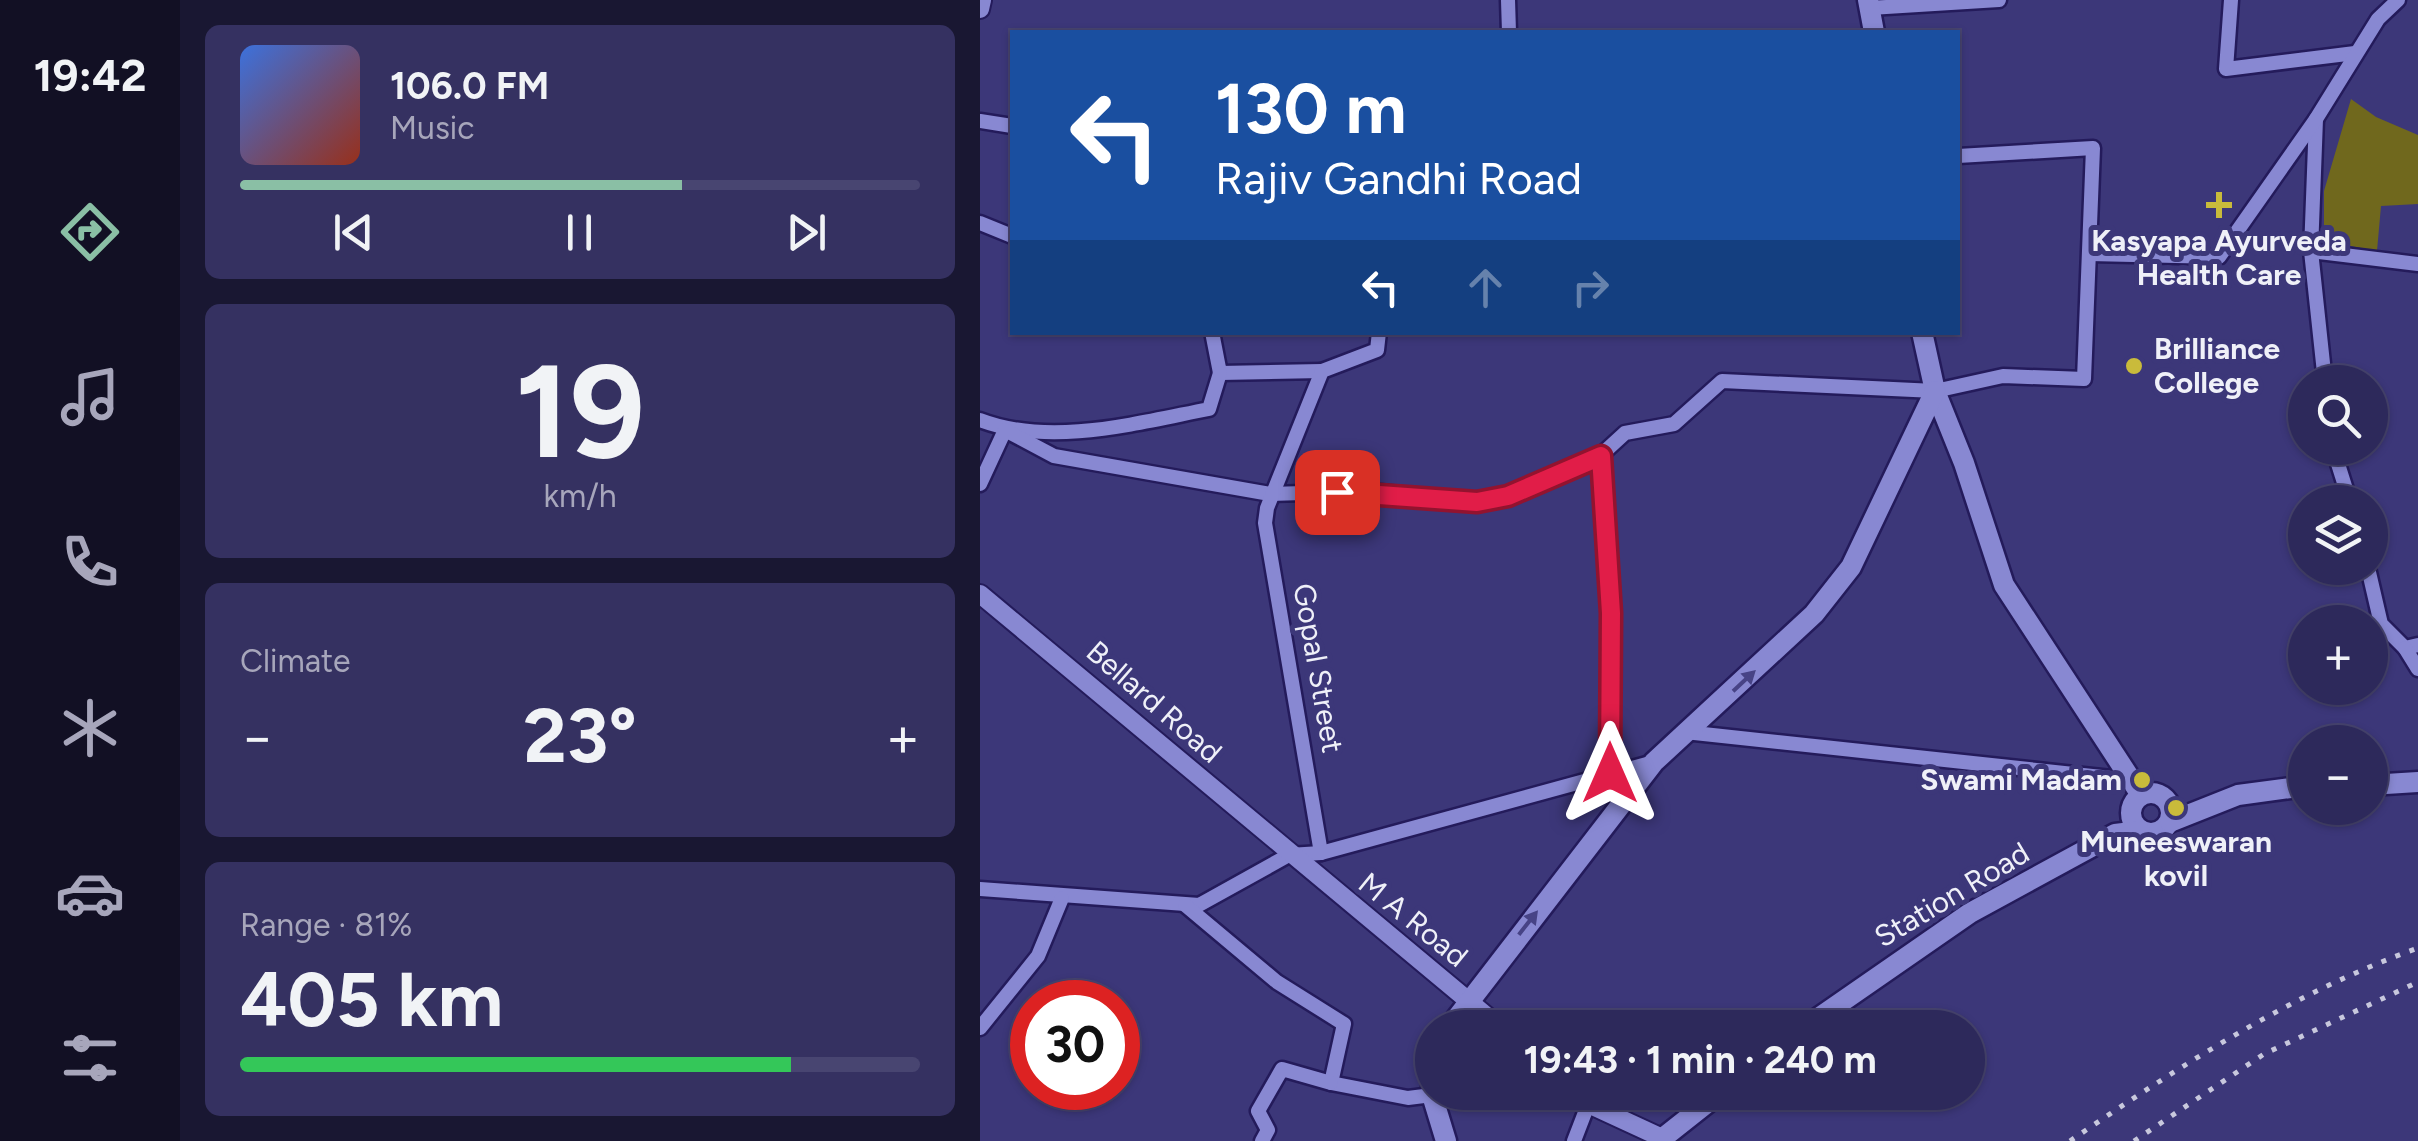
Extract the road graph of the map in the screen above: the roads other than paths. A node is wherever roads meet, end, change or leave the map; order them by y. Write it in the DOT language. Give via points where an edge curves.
graph roads {
  1 [pos="982,0"];
  2 [pos="1508,0"];
  3 [pos="1999,0"];
  4 [pos="2231,0"];
  5 [pos="2398,0"];
  6 [pos="1869,4"];
  7 [pos="980,10"];
  8 [pos="1509,30"];
  9 [pos="1874,30"];
  10 [pos="2355,53"];
  11 [pos="2316,119"];
  12 [pos="980,120"];
  13 [pos="1010,126"];
  14 [pos="1960,156"];
  15 [pos="980,223"];
  16 [pos="1010,235"];
  17 [pos="2311,251"];
  18 [pos="2090,254"];
  19 [pos="2418,264"];
  20 [pos="1213,335"];
  21 [pos="1379,335"];
  22 [pos="1923,335"];
  23 [pos="2323,365"];
  24 [pos="1322,371"];
  25 [pos="1220,373"];
  26 [pos="1934,391"];
  27 [pos="980,420"];
  28 [pos="1005,430"];
  29 [pos="1601,456"];
  30 [pos="980,484"];
  31 [pos="1270,494"];
  32 [pos="2372,585"];
  33 [pos="980,594"];
  34 [pos="2411,647"];
  35 [pos="2418,669"];
  36 [pos="1685,732"];
  37 [pos="1654,762"];
  38 [pos="1610,773"];
  39 [pos="2407,784"];
  40 [pos="2136,788"];
  41 [pos="2288,788"];
  42 [pos="2418,791"];
  43 [pos="2238,795"];
  44 [pos="2166,800"];
  45 [pos="2170,822"];
  46 [pos="2135,823"];
  47 [pos="1321,852"];
  48 [pos="1289,855"];
  49 [pos="980,889"];
  50 [pos="1062,898"];
  51 [pos="1185,904"];
  52 [pos="1468,999"];
  53 [pos="1461,1010"];
  54 [pos="1481,1010"];
  55 [pos="1830,1010"];
  56 [pos="980,1028"];
  57 [pos="1331,1083"];
  58 [pos="1415,1094"];
  59 [pos="1438,1110"];
  60 [pos="1580,1110"];
  61 [pos="1607,1110"];
  62 [pos="1698,1110"];
  63 [pos="1661,1140"];
  64 [pos="1262,1141"];
  65 [pos="1446,1141"];
  66 [pos="1574,1141"];
  1 -- 7 [label="street"];
  2 -- 8 [label="street"];
  3 -- 6 [label="street"];
  4 -- 10 [label="street" via="2226,70"];
  5 -- 10 [label="street"];
  6 -- 9 [label="main road"];
  10 -- 11 [label="street"];
  11 -- 17 [label="street"];
  11 -- 18 [label="street" via="2219,256"];
  12 -- 13 [label="street"];
  14 -- 18 [label="street" via="2093,148"];
  15 -- 16 [label="street"];
  17 -- 19 [label="street"];
  17 -- 23 [label="street"];
  18 -- 26 [label="street" via="2084,379 2004,376"];
  20 -- 25 [label="street"];
  21 -- 24 [label="street" via="1377,350"];
  22 -- 26 [label="main road"];
  24 -- 25 [label="street"];
  24 -- 31 [label="street"];
  25 -- 28 [label="street" via="1209,409 1104,429"];
  26 -- 29 [label="street" via="1722,381 1674,424 1624,434"];
  36 -- 26 [label="main road, one-way" via="1814,614 1851,567"];
  26 -- 40 [label="main road" via="2004,585"];
  27 -- 28 [label="street"];
  28 -- 30 [label="street"];
  28 -- 31 [label="street" via="1054,456"];
  29 -- 31 [label="street" via="1508,496 1477,502 1370,490"];
  29 -- 38 [label="street" via="1611,613"];
  31 -- 47 [label="street, Gopal Street" via="1265,523"];
  32 -- 34 [label="street" via="2380,624"];
  33 -- 48 [label="street, Bellard Road"];
  34 -- 35 [label="street"];
  36 -- 37 [label="main road"];
  36 -- 40 [label="street"];
  37 -- 38 [label="street"];
  52 -- 37 [label="main road, one-way"];
  38 -- 47 [label="street"];
  39 -- 42 [label="main road"];
  40 -- 44 [label="main road"];
  40 -- 46 [label="main road"];
  41 -- 43 [label="main road"];
  43 -- 44 [label="main road"];
  43 -- 45 [label="main road"];
  44 -- 45 [label="main road"];
  45 -- 46 [label="main road, Station Road" via="2154,834"];
  46 -- 55 [label="main road, Station Road" via="1970,914"];
  47 -- 48 [label="street"];
  48 -- 51 [label="street" via="1218,897"];
  48 -- 52 [label="street, M A Road"];
  49 -- 50 [label="street"];
  50 -- 51 [label="street"];
  50 -- 56 [label="street" via="1038,956"];
  51 -- 57 [label="street" via="1277,982 1344,1024"];
  52 -- 53 [label="main road"];
  52 -- 54 [label="street, M A Road"];
  57 -- 58 [label="street"];
  57 -- 64 [label="street" via="1282,1070 1258,1111 1268,1130"];
  59 -- 65 [label="main road"];
  60 -- 66 [label="street"];
  61 -- 63 [label="street"];
  62 -- 63 [label="main road"];
}
